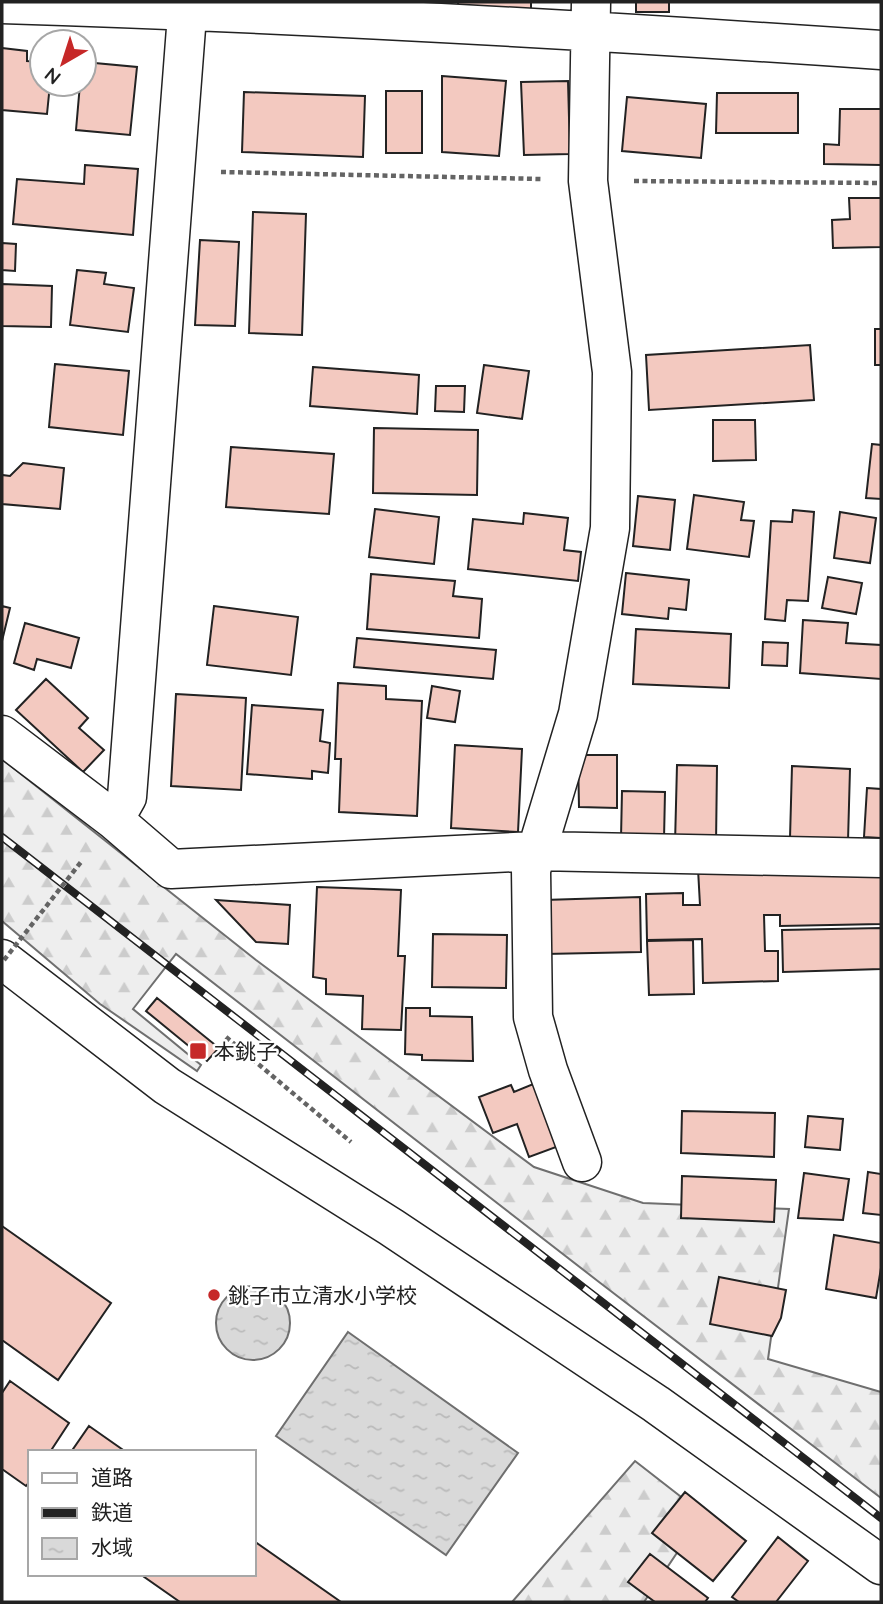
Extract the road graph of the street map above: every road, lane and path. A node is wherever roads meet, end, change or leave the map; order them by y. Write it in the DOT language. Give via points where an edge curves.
graph roads {
  1 [pos="2,4"];
  2 [pos="187,6"];
  3 [pos="591,16"];
  4 [pos="881,50"];
  5 [pos="175,170"];
  6 [pos="588,181"];
  7 [pos="881,183"];
  8 [pos="2,735"];
  9 [pos="114,820"];
  10 [pos="536,851"];
  11 [pos="881,858"];
  12 [pos="81,862"];
  13 [pos="3,959"];
  14 [pos="582,1162"];
  15 [pos="881,1565"];
  1 -- 2 [label="street"];
  2 -- 3 [label="street"];
  2 -- 5 [label="street"];
  3 -- 4 [label="street"];
  3 -- 6 [label="street"];
  5 -- 6 [label="path"];
  5 -- 9 [label="street" via="127,797"];
  6 -- 7 [label="path"];
  6 -- 10 [label="street" via="612,372 610,528 578,714"];
  8 -- 9 [label="street"];
  9 -- 10 [label="street" via="171,869"];
  10 -- 11 [label="street"];
  10 -- 14 [label="street" via="531,870 533,1017"];
  12 -- 13 [label="path, bridge"];
  13 -- 15 [label="street" via="167,1086 391,1227 656,1404"];
}
